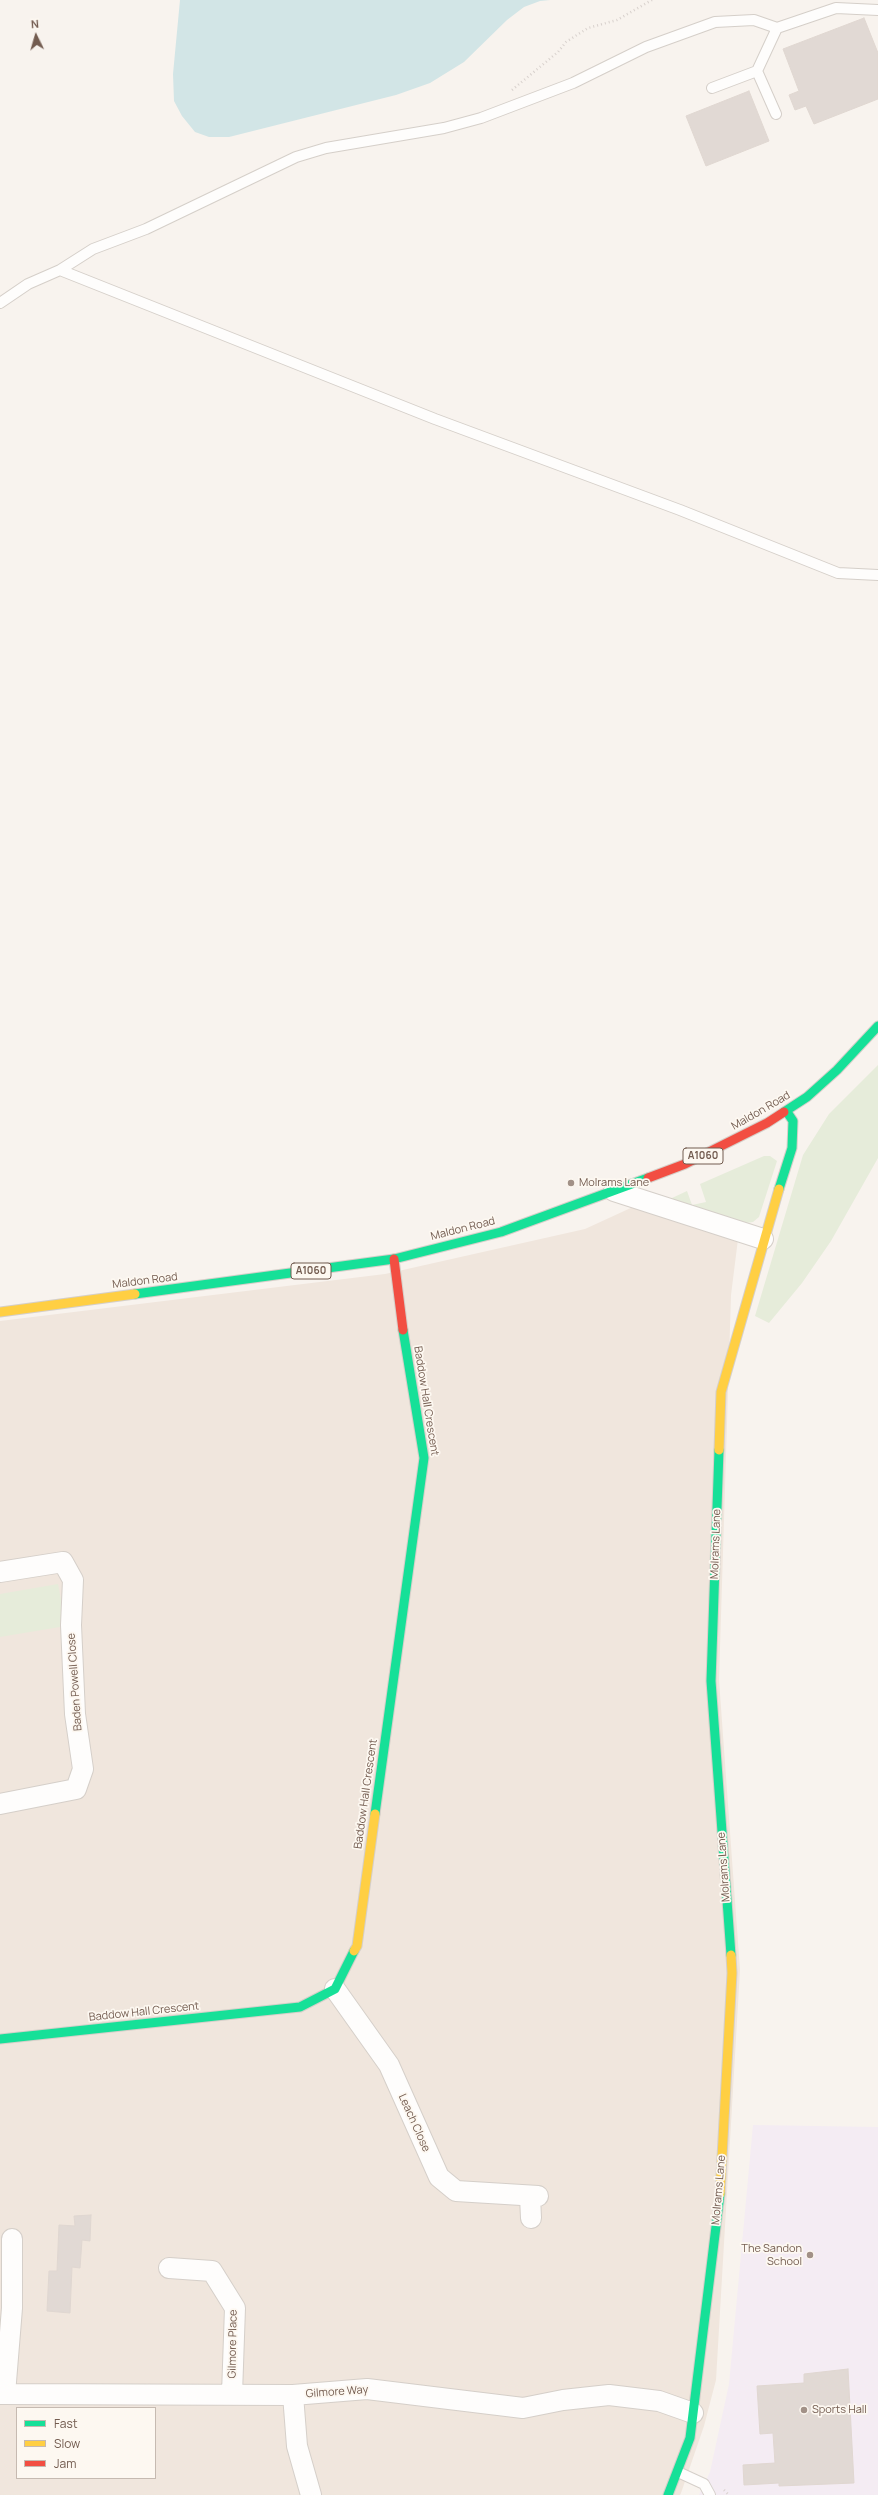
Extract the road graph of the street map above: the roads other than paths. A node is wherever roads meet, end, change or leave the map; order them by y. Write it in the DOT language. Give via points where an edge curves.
graph roads {
  1 [pos="878,10"];
  2 [pos="777,28"];
  3 [pos="757,71"];
  4 [pos="712,88"];
  5 [pos="776,114"];
  6 [pos="60,270"];
  7 [pos="0,303"];
  8 [pos="878,575"];
  9 [pos="878,1026"];
  10 [pos="787,1112"];
  11 [pos="614,1191"];
  12 [pos="763,1239"];
  13 [pos="394,1259"];
  14 [pos="0,1312"];
  15 [pos="0,1572"];
  16 [pos="0,1804"];
  17 [pos="335,1989"];
  18 [pos="0,2039"];
  19 [pos="531,2218"];
  20 [pos="8,2251"];
  21 [pos="169,2268"];
  22 [pos="3,2394"];
  23 [pos="232,2394"];
  24 [pos="293,2395"];
  25 [pos="693,2413"];
  26 [pos="678,2472"];
  27 [pos="311,2495"];
  28 [pos="668,2495"];
  29 [pos="710,2495"];
  1 -- 2 [label="lane" via="836,8"];
  2 -- 3 [label="lane"];
  2 -- 6 [label="lane" via="754,20 715,22 646,47 573,83 481,118 444,128 326,148 296,157 146,229 92,250"];
  3 -- 4 [label="lane"];
  3 -- 5 [label="lane"];
  6 -- 7 [label="lane" via="28,284"];
  6 -- 8 [label="lane" via="435,419 680,510 838,573"];
  9 -- 10 [label="street, Maldon Road / A1060" via="837,1070"];
  10 -- 11 [label="street, Maldon Road / A1060" via="725,1146"];
  10 -- 12 [label="street, Molrams Lane" via="793,1121 792,1148"];
  11 -- 12 [label="street"];
  11 -- 13 [label="street, Maldon Road / A1060" via="501,1232"];
  12 -- 25 [label="street, Molrams Lane" via="721,1392 711,1681 732,1973 720,2193"];
  13 -- 14 [label="street, Maldon Road / A1060"];
  13 -- 17 [label="street, Baddow Hall Crescent" via="410,1381 424,1458 358,1946"];
  15 -- 16 [label="street, Baden Powell Close" via="63,1562 73,1580 71,1625 75,1714 83,1769 76,1789"];
  17 -- 18 [label="street, Baddow Hall Crescent" via="300,2007"];
  17 -- 19 [label="street, Leach Close" via="389,2065 439,2177 456,2191 534,2196"];
  20 -- 22 [label="street" via="12,2308"];
  21 -- 23 [label="street, Gilmore Place" via="212,2271 235,2308"];
  22 -- 23 [label="street, Gilmore Way"];
  23 -- 24 [label="street, Gilmore Way"];
  24 -- 25 [label="street, Gilmore Way" via="366,2389 523,2408 563,2400 609,2396 658,2401"];
  24 -- 27 [label="street" via="297,2446"];
  25 -- 26 [label="street, Molrams Lane" via="690,2438"];
  26 -- 28 [label="street, Molrams Lane"];
  26 -- 29 [label="lane" via="704,2484"];
}
